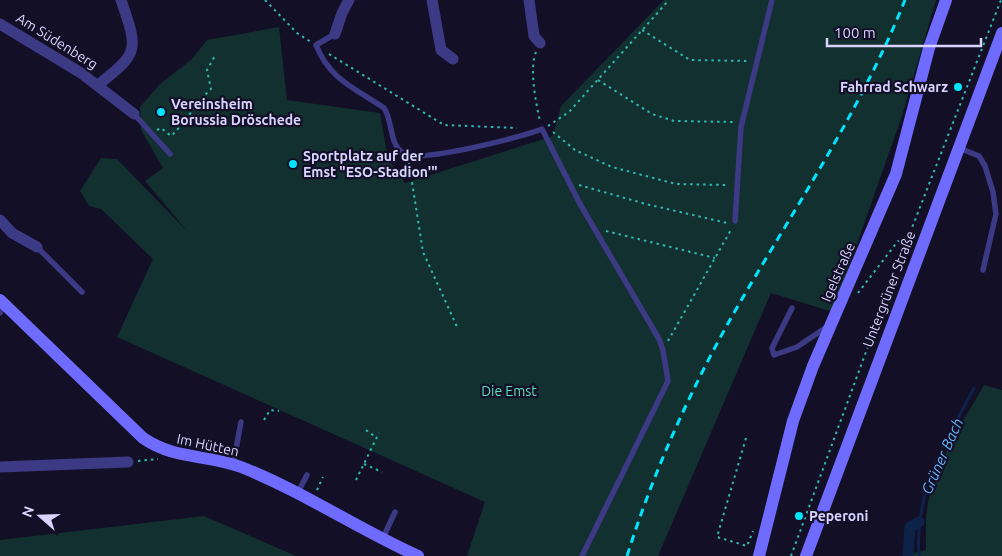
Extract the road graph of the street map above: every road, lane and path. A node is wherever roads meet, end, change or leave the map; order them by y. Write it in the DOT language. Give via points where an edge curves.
graph roads {
  1 [pos="120,0"];
  2 [pos="264,0"];
  3 [pos="349,0"];
  4 [pos="432,0"];
  5 [pos="529,0"];
  6 [pos="669,0"];
  7 [pos="772,0"];
  8 [pos="946,0"];
  9 [pos="1001,0"];
  10 [pos="0,24"];
  11 [pos="642,30"];
  12 [pos="1002,33"];
  13 [pos="335,34"];
  14 [pos="540,43"];
  15 [pos="316,45"];
  16 [pos="216,54"];
  17 [pos="454,59"];
  18 [pos="756,61"];
  19 [pos="598,80"];
  20 [pos="98,85"];
  21 [pos="134,114"];
  22 [pos="742,122"];
  23 [pos="524,128"];
  24 [pos="542,129"];
  25 [pos="151,134"];
  26 [pos="959,148"];
  27 [pos="170,154"];
  28 [pos="408,156"];
  29 [pos="570,182"];
  30 [pos="738,185"];
  31 [pos="0,220"];
  32 [pos="735,221"];
  33 [pos="593,228"];
  34 [pos="906,243"];
  35 [pos="921,246"];
  36 [pos="37,247"];
  37 [pos="715,258"];
  38 [pos="984,270"];
  39 [pos="82,292"];
  40 [pos="852,299"];
  41 [pos="1,306"];
  42 [pos="792,308"];
  43 [pos="831,324"];
  44 [pos="458,329"];
  45 [pos="664,350"];
  46 [pos="279,410"];
  47 [pos="264,420"];
  48 [pos="241,422"];
  49 [pos="366,430"];
  50 [pos="379,433"];
  51 [pos="377,438"];
  52 [pos="746,438"];
  53 [pos="170,453"];
  54 [pos="128,462"];
  55 [pos="364,464"];
  56 [pos="233,465"];
  57 [pos="0,467"];
  58 [pos="382,472"];
  59 [pos="307,475"];
  60 [pos="322,477"];
  61 [pos="356,480"];
  62 [pos="298,494"];
  63 [pos="312,501"];
  64 [pos="395,512"];
  65 [pos="766,527"];
  66 [pos="383,538"];
  67 [pos="418,556"];
  68 [pos="582,556"];
  69 [pos="758,556"];
  70 [pos="791,556"];
  71 [pos="806,556"];
  1 -- 20 [label="street, Am Südenberg" via="133,46 124,65"];
  2 -- 15 [label="path" via="297,33"];
  3 -- 13 [label="street"];
  4 -- 17 [label="street" via="441,50"];
  5 -- 14 [label="street" via="534,36"];
  6 -- 11 [label="path"];
  7 -- 18 [label="lane"];
  8 -- 43 [label="main road, Igelstraße" via="929,48 896,174"];
  9 -- 34 [label="path"];
  10 -- 20 [label="street, Am Südenberg"];
  11 -- 18 [label="path" via="690,60"];
  11 -- 19 [label="path"];
  12 -- 26 [label="main road, Untergrüner Straße"];
  13 -- 15 [label="lane"];
  14 -- 24 [label="path" via="533,58"];
  15 -- 23 [label="path" via="444,124"];
  15 -- 28 [label="lane" via="322,61 336,78 384,108 398,149"];
  16 -- 25 [label="path" via="207,70 211,88 194,105 185,122 170,136 160,128"];
  18 -- 22 [label="lane"];
  19 -- 22 [label="path" via="652,114 674,121"];
  19 -- 24 [label="path" via="569,112"];
  20 -- 21 [label="street, Am Südenberg"];
  21 -- 25 [label="lane"];
  22 -- 30 [label="lane"];
  24 -- 28 [label="lane" via="474,147 420,157"];
  24 -- 29 [label="lane"];
  24 -- 30 [label="path" via="553,132 575,150 612,167 676,184"];
  25 -- 27 [label="lane"];
  26 -- 35 [label="main road, Untergrüner Straße"];
  26 -- 38 [label="lane" via="979,156 994,192 996,214"];
  28 -- 44 [label="path" via="423,252"];
  29 -- 33 [label="lane"];
  29 -- 37 [label="path" via="734,224"];
  30 -- 32 [label="lane"];
  31 -- 36 [label="street" via="12,233"];
  33 -- 37 [label="path"];
  33 -- 45 [label="lane"];
  34 -- 35 [label="path"];
  34 -- 40 [label="path" via="898,241"];
  34 -- 70 [label="path"];
  35 -- 71 [label="main road, Untergrüner Straße"];
  36 -- 39 [label="lane"];
  37 -- 45 [label="path"];
  41 -- 53 [label="main road, Im Hütten" via="144,438"];
  42 -- 43 [label="lane" via="772,348 774,355 797,347"];
  43 -- 65 [label="main road, Igelstraße" via="793,421"];
  45 -- 68 [label="lane" via="668,381"];
  46 -- 47 [label="path" via="270,410"];
  48 -- 56 [label="lane"];
  49 -- 51 [label="path"];
  50 -- 51 [label="path"];
  51 -- 55 [label="path"];
  52 -- 65 [label="path" via="717,537 747,546 755,525"];
  53 -- 54 [label="path" via="156,460"];
  53 -- 56 [label="main road, Im Hütten"];
  54 -- 57 [label="street"];
  55 -- 58 [label="path"];
  55 -- 61 [label="path"];
  56 -- 62 [label="main road, Im Hütten"];
  59 -- 62 [label="lane"];
  60 -- 63 [label="path"];
  62 -- 63 [label="main road, Im Hütten"];
  63 -- 66 [label="main road, Im Hütten"];
  64 -- 66 [label="lane"];
  65 -- 69 [label="main road, Igelstraße"];
  66 -- 67 [label="main road, Im Hütten"];
}
